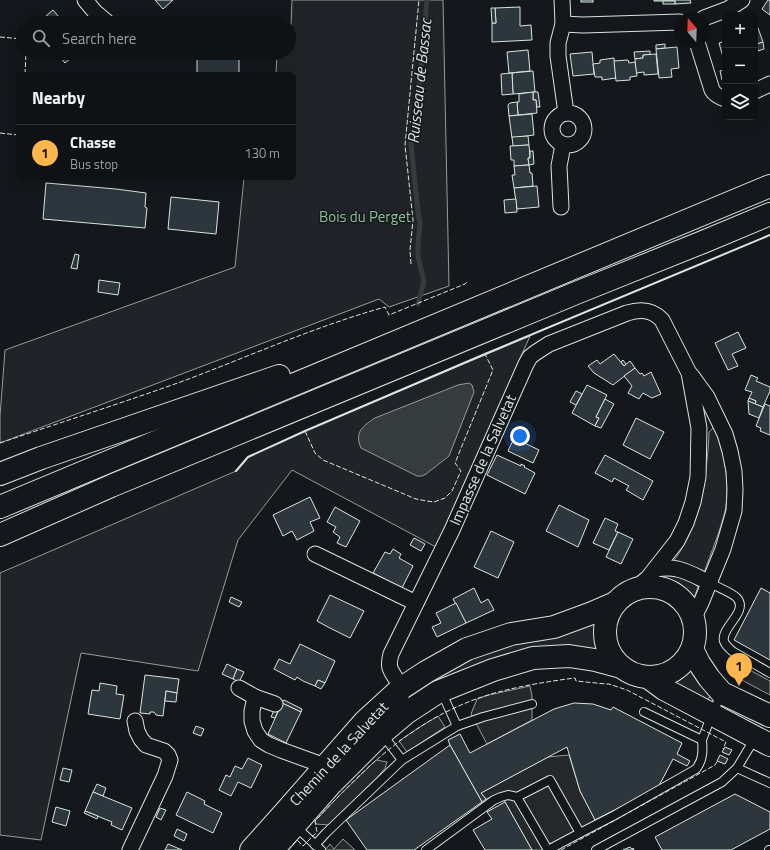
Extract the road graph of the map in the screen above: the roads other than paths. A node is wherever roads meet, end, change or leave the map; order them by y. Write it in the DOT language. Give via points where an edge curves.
graph roads {
  1 [pos="85,0"];
  2 [pos="562,0"];
  3 [pos="742,0"];
  4 [pos="100,16"];
  5 [pos="710,16"];
  6 [pos="674,22"];
  7 [pos="563,24"];
  8 [pos="699,48"];
  9 [pos="770,84"];
  10 [pos="758,90"];
  11 [pos="722,98"];
  12 [pos="566,113"];
  13 [pos="563,145"];
  14 [pos="770,186"];
  15 [pos="561,207"];
  16 [pos="770,214"];
  17 [pos="419,332"];
  18 [pos="689,373"];
  19 [pos="0,474"];
  20 [pos="0,507"];
  21 [pos="0,534"];
  22 [pos="315,554"];
  23 [pos="655,569"];
  24 [pos="710,583"];
  25 [pos="633,590"];
  26 [pos="416,603"];
  27 [pos="615,603"];
  28 [pos="693,619"];
  29 [pos="692,649"];
  30 [pos="621,667"];
  31 [pos="426,672"];
  32 [pos="770,673"];
  33 [pos="649,678"];
  34 [pos="239,688"];
  35 [pos="400,689"];
  36 [pos="439,691"];
  37 [pos="722,693"];
  38 [pos="255,697"];
  39 [pos="275,704"];
  40 [pos="532,704"];
  41 [pos="644,712"];
  42 [pos="406,713"];
  43 [pos="712,714"];
  44 [pos="770,716"];
  45 [pos="135,721"];
  46 [pos="457,726"];
  47 [pos="381,734"];
  48 [pos="702,740"];
  49 [pos="763,741"];
  50 [pos="402,760"];
  51 [pos="325,766"];
  52 [pos="737,768"];
  53 [pos="770,783"];
  54 [pos="517,797"];
  55 [pos="294,826"];
  56 [pos="580,833"];
  57 [pos="318,848"];
  58 [pos="130,850"];
  59 [pos="251,850"];
  60 [pos="272,850"];
  61 [pos="426,850"];
  62 [pos="596,850"];
  1 -- 4 [label="street"];
  2 -- 7 [label="street"];
  3 -- 5 [label="street"];
  6 -- 7 [label="street"];
  7 -- 12 [label="street" via="558,43 558,56"];
  8 -- 11 [label="street" via="712,90"];
  9 -- 10 [label="street"];
  12 -- 13 [label="street" via="556,118 552,130 553,136"];
  12 -- 13 [label="street" via="580,117 585,129 580,141 568,146"];
  13 -- 15 [label="street" via="559,166"];
  14 -- 17 [label="main road"];
  16 -- 21 [label="main road"];
  17 -- 19 [label="main road" via="317,362"];
  17 -- 20 [label="main road"];
  18 -- 23 [label="street" via="699,428 698,477 686,523 677,541"];
  18 -- 24 [label="street" via="707,397 724,434 734,471 734,511"];
  18 -- 26 [label="street, Impasse de la Salvetat" via="665,325 658,316 645,310 627,313 549,344 530,357"];
  22 -- 26 [label="street"];
  23 -- 24 [label="street" via="677,569"];
  23 -- 25 [label="street"];
  24 -- 28 [label="street"];
  24 -- 32 [label="lane" via="736,596 740,602 740,608 723,636 726,646"];
  25 -- 27 [label="main road"];
  25 -- 28 [label="main road" via="654,587 665,590 686,605"];
  26 -- 35 [label="street, Impasse de la Salvetat" via="390,659 390,669"];
  27 -- 30 [label="main road" via="607,615 605,643 611,656"];
  27 -- 31 [label="main road, Chemin de la Salvetat" via="554,627 512,634 467,649"];
  28 -- 29 [label="main road" via="695,634"];
  29 -- 33 [label="main road" via="685,661 675,670"];
  29 -- 37 [label="main road" via="709,678"];
  30 -- 33 [label="main road" via="629,673"];
  30 -- 36 [label="main road, Chemin de la Salvetat" via="569,656 533,658"];
  31 -- 35 [label="main road, Chemin de la Salvetat"];
  31 -- 36 [label="street"];
  33 -- 43 [label="main road" via="664,689"];
  34 -- 38 [label="street"];
  35 -- 42 [label="street, Impasse de la Salvetat"];
  35 -- 51 [label="main road, Chemin de la Salvetat" via="365,721"];
  36 -- 42 [label="main road, Chemin de la Salvetat"];
  36 -- 46 [label="lane"];
  37 -- 43 [label="lane"];
  37 -- 44 [label="main road"];
  38 -- 39 [label="street"];
  38 -- 51 [label="street" via="252,721 261,740 275,748"];
  40 -- 46 [label="lane"];
  41 -- 48 [label="lane"];
  42 -- 47 [label="main road, Chemin de la Salvetat"];
  43 -- 48 [label="lane"];
  43 -- 49 [label="main road"];
  45 -- 58 [label="street" via="136,731 146,746 164,751 170,760"];
  46 -- 50 [label="lane"];
  47 -- 50 [label="lane"];
  47 -- 55 [label="main road, Chemin de la Salvetat" via="330,785"];
  48 -- 56 [label="lane" via="702,759 696,769"];
  49 -- 52 [label="lane"];
  50 -- 57 [label="lane" via="326,833"];
  51 -- 59 [label="main road, Chemin de la Salvetat"];
  52 -- 53 [label="lane"];
  52 -- 62 [label="lane" via="722,782"];
  54 -- 56 [label="lane" via="548,850"];
  54 -- 56 [label="lane" via="550,780"];
  54 -- 61 [label="lane" via="508,795 494,800"];
  55 -- 57 [label="lane"];
  55 -- 60 [label="main road, Chemin de la Salvetat"];
}
